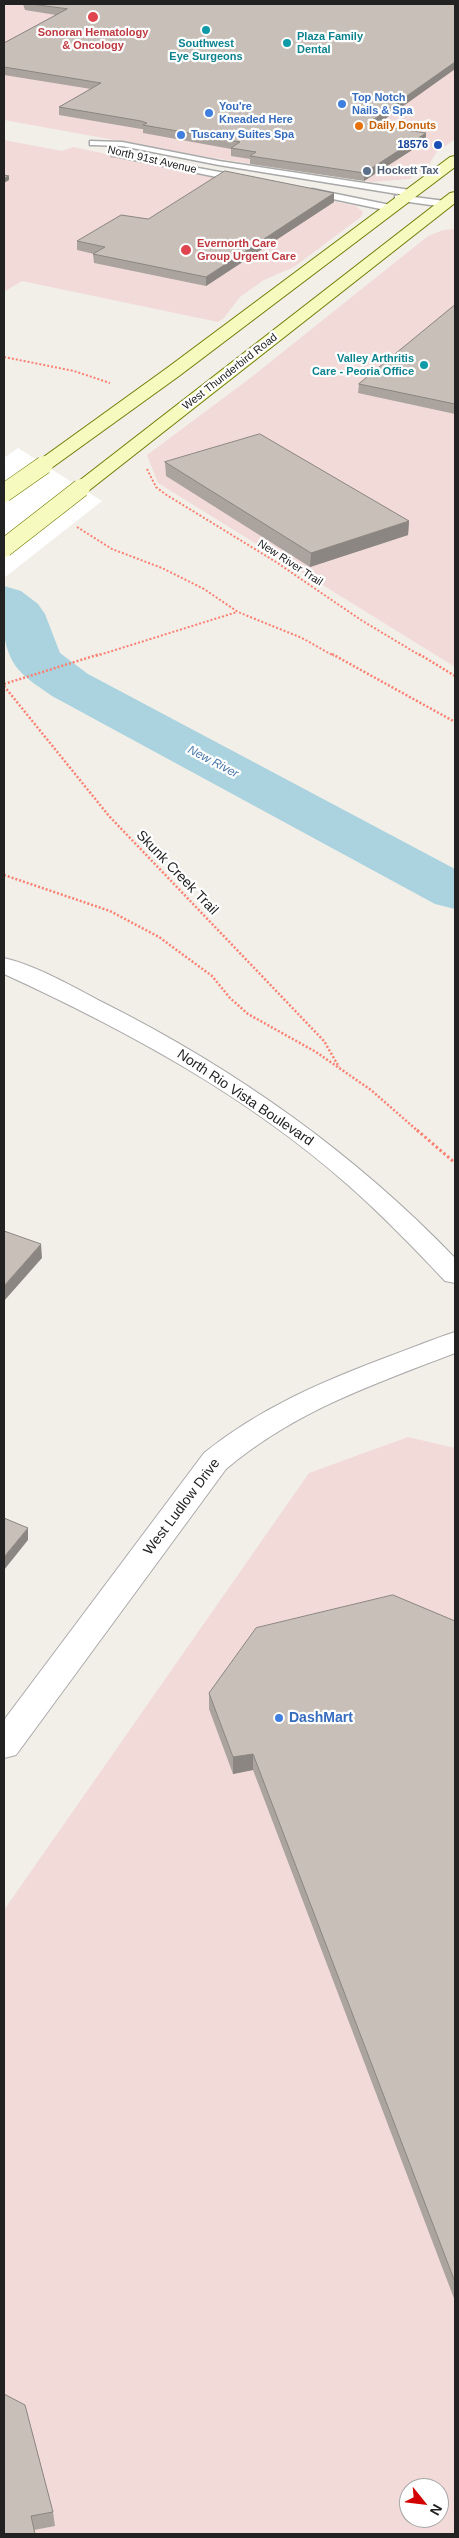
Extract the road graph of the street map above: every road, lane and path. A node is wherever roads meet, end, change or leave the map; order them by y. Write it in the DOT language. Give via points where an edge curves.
graph roads {
  1 [pos="455,160"];
  2 [pos="192,170"];
  3 [pos="254,181"];
  4 [pos="306,191"];
  5 [pos="401,200"];
  6 [pos="452,201"];
  7 [pos="428,216"];
  8 [pos="446,220"];
  9 [pos="4,357"];
  10 [pos="146,392"];
  11 [pos="130,450"];
  12 [pos="4,493"];
  13 [pos="70,523"];
  14 [pos="4,548"];
  15 [pos="238,612"];
  16 [pos="455,676"];
  17 [pos="4,685"];
  18 [pos="455,722"];
  19 [pos="4,875"];
  20 [pos="4,965"];
  21 [pos="341,1069"];
  22 [pos="455,1163"];
  23 [pos="455,1274"];
  24 [pos="455,1342"];
  25 [pos="4,1745"];
  1 -- 5 [label="main road"];
  2 -- 3 [label="lane, North 91st Avenue"];
  2 -- 5 [label="lane" via="316,184"];
  2 -- 5 [label="lane, North 91st Avenue" via="108,153 93,144 122,144"];
  4 -- 5 [label="lane, North 91st Avenue"];
  5 -- 6 [label="main road, North 91st Avenue"];
  5 -- 7 [label="main road, North 91st Avenue"];
  5 -- 10 [label="main road"];
  6 -- 7 [label="main road, West Thunderbird Road"];
  7 -- 8 [label="main road, North 91st Avenue"];
  7 -- 11 [label="main road, West Thunderbird Road"];
  9 -- 10 [label="path" via="74,371"];
  10 -- 12 [label="main road, bridge"];
  11 -- 14 [label="main road, West Thunderbird Road, bridge"];
  11 -- 16 [label="path, New River Trail" via="146,463 156,488 276,562 361,620"];
  13 -- 15 [label="path" via="112,549 162,568 204,589"];
  15 -- 17 [label="path"];
  15 -- 18 [label="path" via="302,638"];
  17 -- 21 [label="path, Skunk Creek Trail" via="109,816 324,1041"];
  19 -- 21 [label="path, Skunk Creek Trail" via="135,922 212,976 248,1014"];
  20 -- 23 [label="street, North Rio Vista Boulevard" via="131,1025 254,1101 327,1154 390,1206"];
  21 -- 22 [label="path, Skunk Creek Trail" via="371,1090"];
  24 -- 25 [label="street, West Ludlow Drive" via="300,1404 266,1421 234,1443 215,1461"];
}
